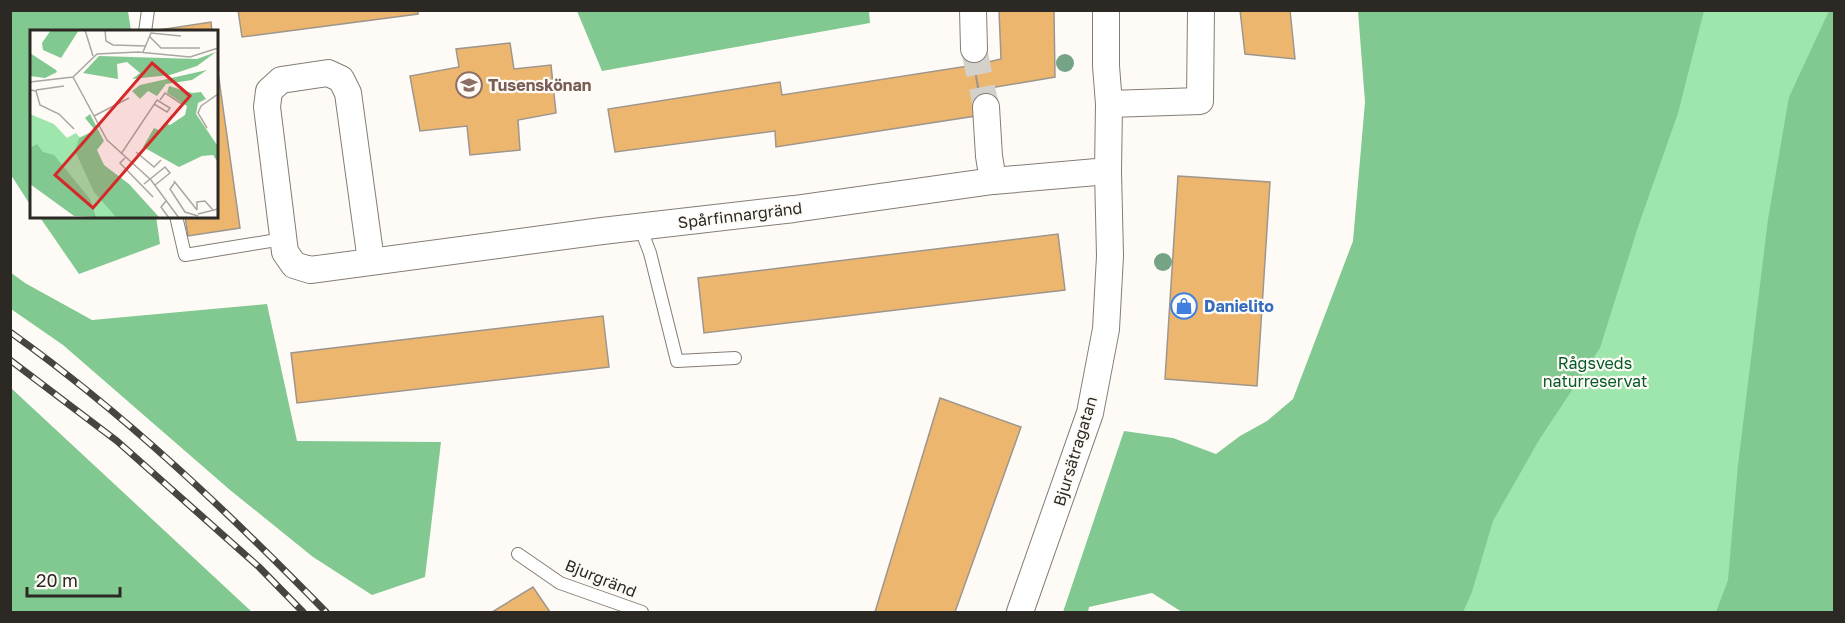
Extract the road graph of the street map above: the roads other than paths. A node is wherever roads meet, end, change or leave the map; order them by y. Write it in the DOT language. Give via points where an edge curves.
graph roads {
  1 [pos="148,10"];
  2 [pos="973,10"];
  3 [pos="1106,10"];
  4 [pos="1202,10"];
  5 [pos="145,30"];
  6 [pos="974,49"];
  7 [pos="1109,104"];
  8 [pos="986,107"];
  9 [pos="1108,171"];
  10 [pos="993,181"];
  11 [pos="176,218"];
  12 [pos="640,227"];
  13 [pos="283,239"];
  14 [pos="371,261"];
  15 [pos="735,358"];
  16 [pos="518,554"];
  17 [pos="642,612"];
  18 [pos="1020,612"];
  1 -- 5 [label="lane"];
  2 -- 6 [label="street"];
  3 -- 7 [label="street, Bjursätragatan"];
  4 -- 7 [label="street" via="1200,101"];
  7 -- 9 [label="street, Bjursätragatan"];
  8 -- 10 [label="street"];
  9 -- 10 [label="street, Spårfinnargränd"];
  9 -- 18 [label="street, Bjursätragatan" via="1110,256 1106,329 1090,413"];
  10 -- 12 [label="street, Spårfinnargränd"];
  11 -- 13 [label="lane" via="185,255"];
  12 -- 14 [label="street, Spårfinnargränd"];
  12 -- 15 [label="lane" via="678,361"];
  13 -- 14 [label="street, Spårfinnargränd" via="285,252 294,265 310,270"];
  13 -- 14 [label="street, Spårfinnargränd" via="267,107 269,91 281,80 328,73 341,79 348,93"];
  16 -- 17 [label="lane, Bjurgränd" via="561,582"];
}
